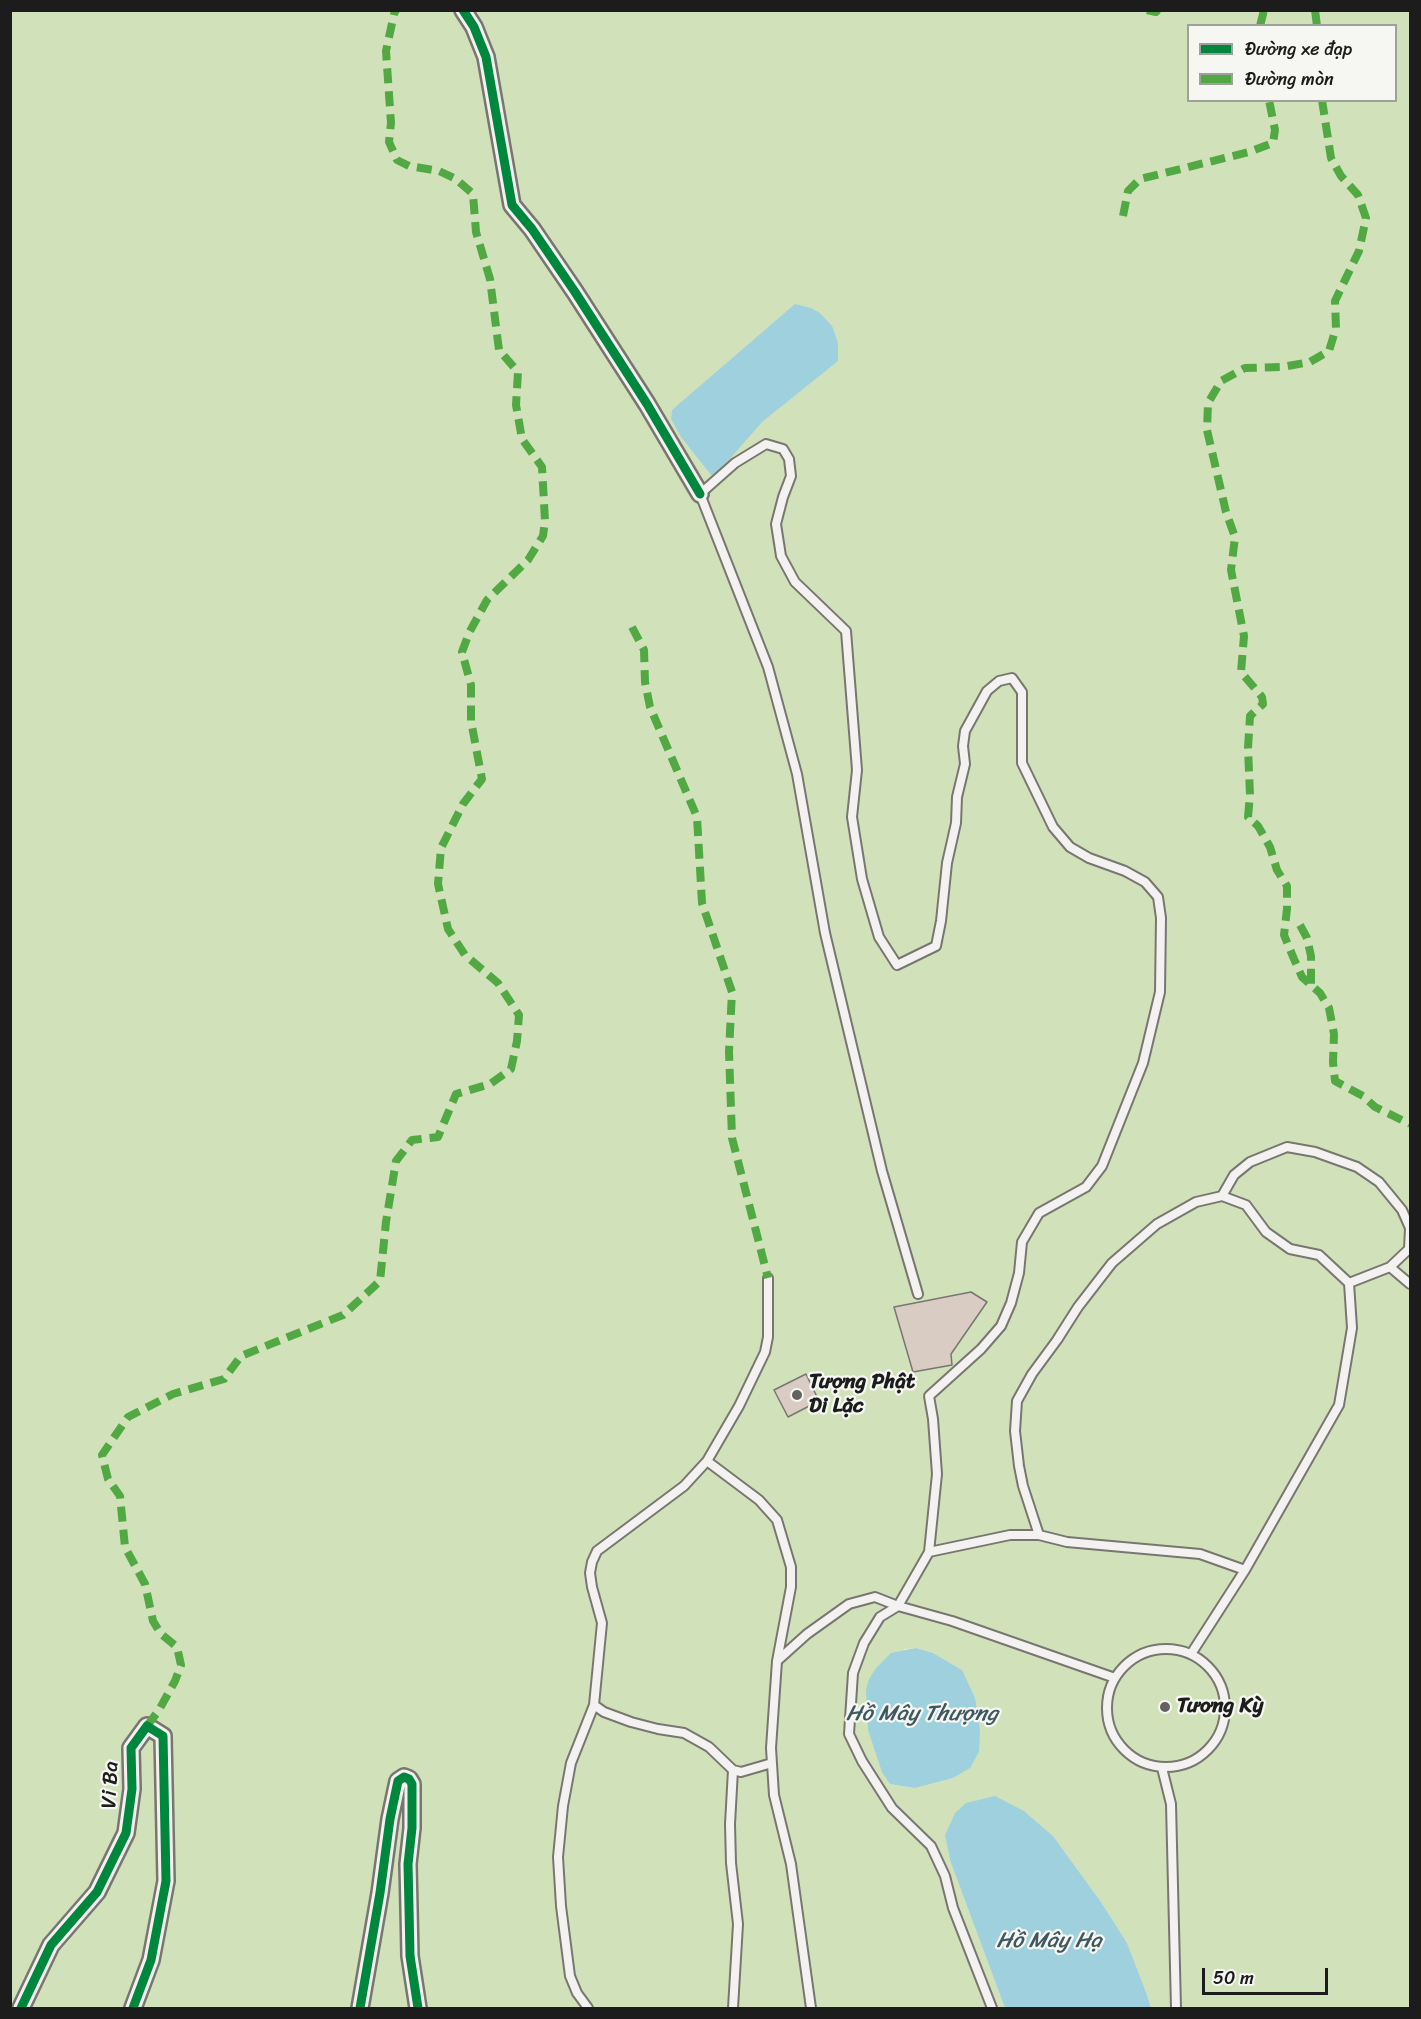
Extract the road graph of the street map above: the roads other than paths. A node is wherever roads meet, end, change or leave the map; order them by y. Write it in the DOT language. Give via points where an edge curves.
graph roads {
  1 [pos="463,10"];
  2 [pos="700,494"];
  3 [pos="1222,1196"];
  4 [pos="1390,1267"];
  5 [pos="768,1278"];
  6 [pos="1349,1283"];
  7 [pos="1410,1284"];
  8 [pos="918,1294"];
  9 [pos="707,1461"];
  10 [pos="1039,1535"];
  11 [pos="929,1552"];
  12 [pos="1245,1570"];
  13 [pos="898,1606"];
  14 [pos="1191,1654"];
  15 [pos="777,1661"];
  16 [pos="1115,1678"];
  17 [pos="594,1705"];
  18 [pos="772,1763"];
  19 [pos="1162,1768"];
  20 [pos="733,1770"];
  21 [pos="21,2008"];
  22 [pos="133,2008"];
  23 [pos="360,2008"];
  24 [pos="418,2008"];
  25 [pos="588,2008"];
  26 [pos="733,2008"];
  27 [pos="811,2008"];
  28 [pos="992,2008"];
  29 [pos="1176,2008"];
  1 -- 2 [label="street" via="486,57 512,205 575,292"];
  2 -- 8 [label="lane" via="768,667 797,774 833,967 882,1171"];
  2 -- 11 [label="lane" via="735,463 766,444 783,449 789,459 791,476 776,524 781,556 795,582 846,631 857,770 852,817 862,879 879,937 897,964 936,946 965,764 965,731 987,691 999,681 1012,678 1022,692 1022,763 1053,827 1070,847 1145,882 1158,897 1160,992 1143,1063 1102,1166 1086,1187 1039,1213 1022,1242 1011,1303 1001,1326 928,1396 937,1474"];
  3 -- 4 [label="lane" via="1234,1175 1250,1162 1287,1147 1357,1167 1379,1182 1402,1210 1410,1228 1409,1249"];
  3 -- 6 [label="lane" via="1246,1205 1266,1232 1290,1249 1319,1255"];
  3 -- 10 [label="lane" via="1196,1202 1157,1224 1112,1263 1078,1307 1017,1401 1019,1466"];
  4 -- 6 [label="lane"];
  4 -- 7 [label="lane"];
  5 -- 9 [label="lane" via="765,1352"];
  6 -- 12 [label="lane" via="1352,1328 1339,1405"];
  9 -- 15 [label="lane" via="759,1500 777,1520 791,1567 791,1587"];
  9 -- 17 [label="lane" via="684,1486 597,1551 590,1573 602,1623"];
  10 -- 11 [label="lane" via="1010,1536"];
  10 -- 12 [label="lane" via="1067,1542 1200,1554"];
  11 -- 13 [label="lane"];
  12 -- 14 [label="lane"];
  13 -- 15 [label="lane" via="875,1597 849,1604"];
  13 -- 16 [label="lane"];
  13 -- 28 [label="lane" via="880,1617 864,1643 853,1674 849,1734 892,1808 931,1846"];
  14 -- 16 [label="lane" via="1157,1650 1140,1655"];
  14 -- 19 [label="lane" via="1208,1666 1220,1683 1226,1702 1224,1723 1216,1742 1202,1756 1183,1766"];
  15 -- 18 [label="lane"];
  16 -- 19 [label="lane" via="1108,1697 1107,1717 1113,1736 1126,1752 1143,1763"];
  17 -- 20 [label="lane" via="631,1722 684,1733 709,1747"];
  17 -- 25 [label="lane" via="571,1763 558,1857 570,1976"];
  18 -- 20 [label="lane" via="741,1772"];
  18 -- 27 [label="lane" via="774,1795 790,1864"];
  19 -- 29 [label="lane" via="1171,1803"];
  20 -- 26 [label="lane" via="730,1834 738,1924"];
  21 -- 22 [label="street, Vi Ba" via="51,1945 97,1892 126,1833 132,1789 131,1748 147,1726 163,1736 166,1881 151,1960"];
  23 -- 24 [label="street" via="390,1819 398,1781 404,1777 412,1784 408,1864 410,1956"];
}
